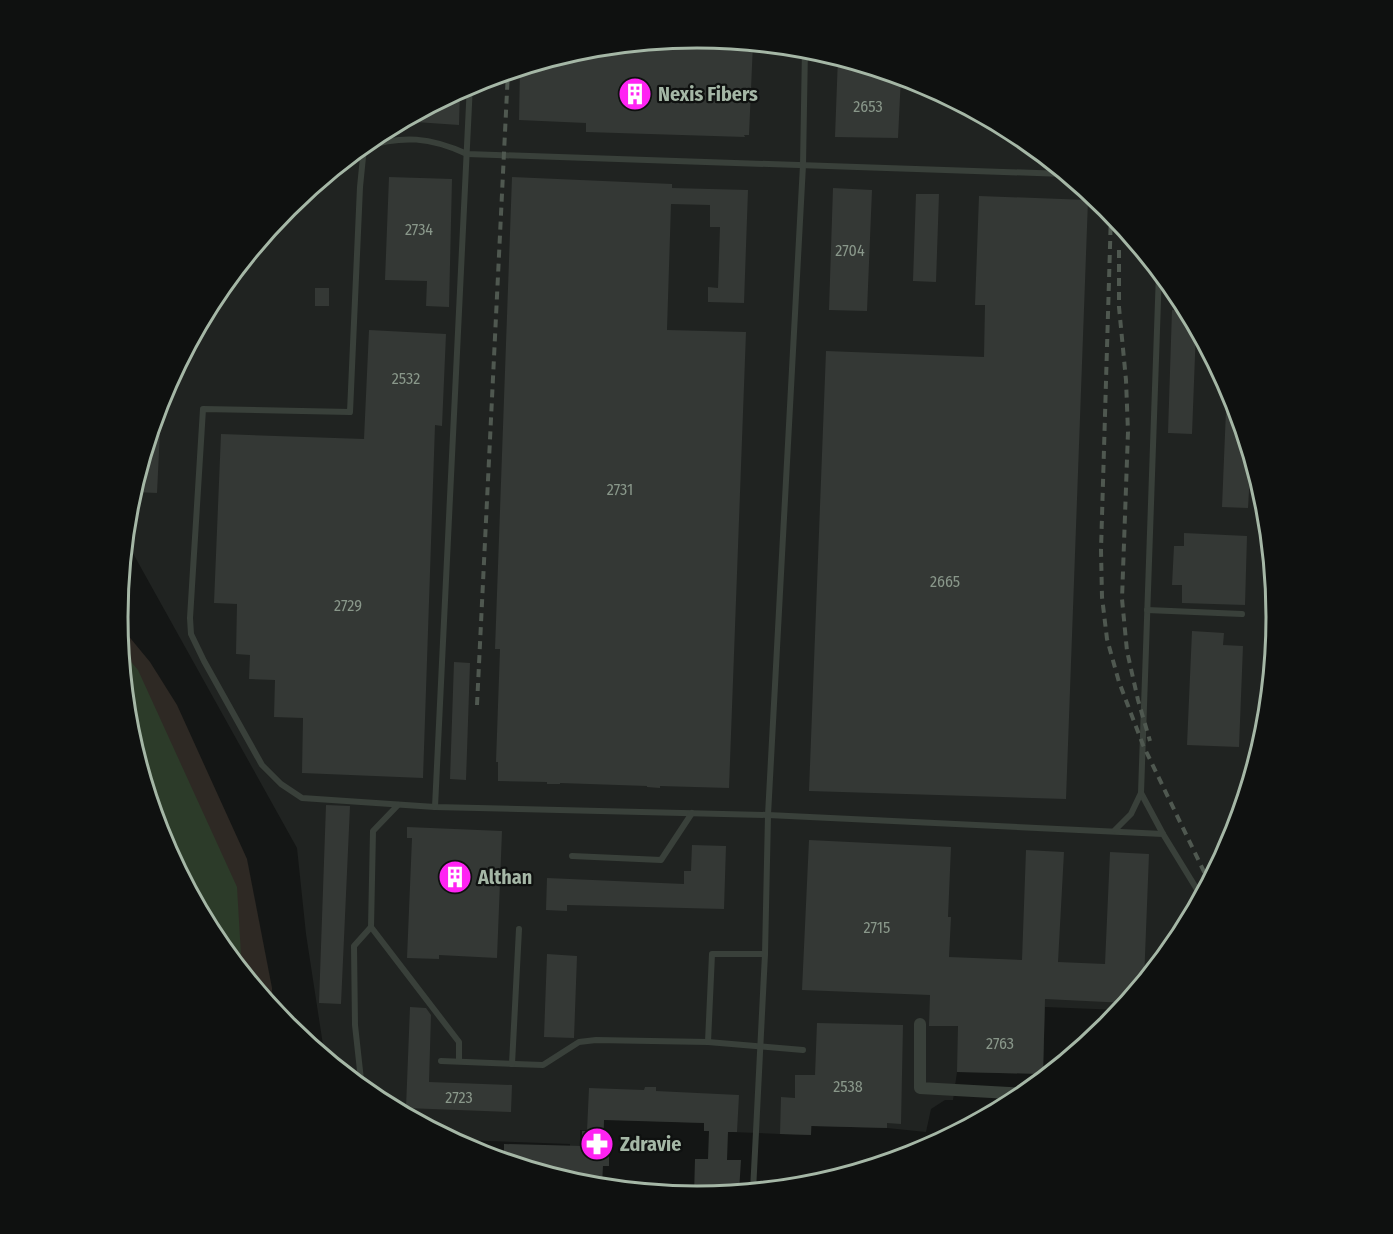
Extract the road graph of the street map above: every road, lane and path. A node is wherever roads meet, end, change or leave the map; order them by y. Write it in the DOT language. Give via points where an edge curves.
graph roads {
  1 [pos="805,58"];
  2 [pos="470,95"];
  3 [pos="387,140"];
  4 [pos="467,154"];
  5 [pos="362,157"];
  6 [pos="803,165"];
  7 [pos="1053,174"];
  8 [pos="1159,287"];
  9 [pos="1147,610"];
  10 [pos="1242,614"];
  11 [pos="1141,793"];
  12 [pos="398,805"];
  13 [pos="435,807"];
  14 [pos="692,813"];
  15 [pos="768,815"];
  16 [pos="1115,830"];
  17 [pos="1163,834"];
  18 [pos="572,856"];
  19 [pos="1196,888"];
  20 [pos="371,927"];
  21 [pos="519,929"];
  22 [pos="765,954"];
  23 [pos="920,1024"];
  24 [pos="708,1042"];
  25 [pos="759,1047"];
  26 [pos="803,1050"];
  27 [pos="441,1061"];
  28 [pos="459,1061"];
  29 [pos="512,1064"];
  30 [pos="361,1076"];
  31 [pos="1008,1093"];
  32 [pos="753,1183"];
  1 -- 6 [label="lane"];
  2 -- 4 [label="lane"];
  3 -- 4 [label="lane" via="415,139"];
  4 -- 6 [label="lane"];
  4 -- 13 [label="lane"];
  5 -- 12 [label="lane" via="350,412 203,409 190,618 191,634 204,661 262,765 281,784 302,798"];
  6 -- 7 [label="lane"];
  6 -- 15 [label="lane"];
  8 -- 9 [label="lane"];
  9 -- 10 [label="lane"];
  9 -- 11 [label="lane"];
  11 -- 16 [label="lane" via="1131,814"];
  11 -- 17 [label="lane"];
  12 -- 13 [label="lane"];
  12 -- 20 [label="lane" via="373,831"];
  13 -- 14 [label="lane"];
  14 -- 15 [label="lane"];
  14 -- 18 [label="lane" via="662,860"];
  15 -- 16 [label="lane"];
  15 -- 22 [label="lane"];
  16 -- 17 [label="lane"];
  17 -- 19 [label="lane"];
  20 -- 28 [label="lane" via="459,1042"];
  20 -- 30 [label="lane" via="354,946"];
  21 -- 29 [label="lane"];
  22 -- 24 [label="lane" via="712,954"];
  22 -- 25 [label="lane"];
  23 -- 31 [label="street" via="920,1088"];
  24 -- 25 [label="lane"];
  24 -- 29 [label="lane" via="596,1040 579,1042 543,1065"];
  25 -- 26 [label="lane"];
  25 -- 32 [label="lane"];
  27 -- 28 [label="lane"];
  28 -- 29 [label="lane"];
}
